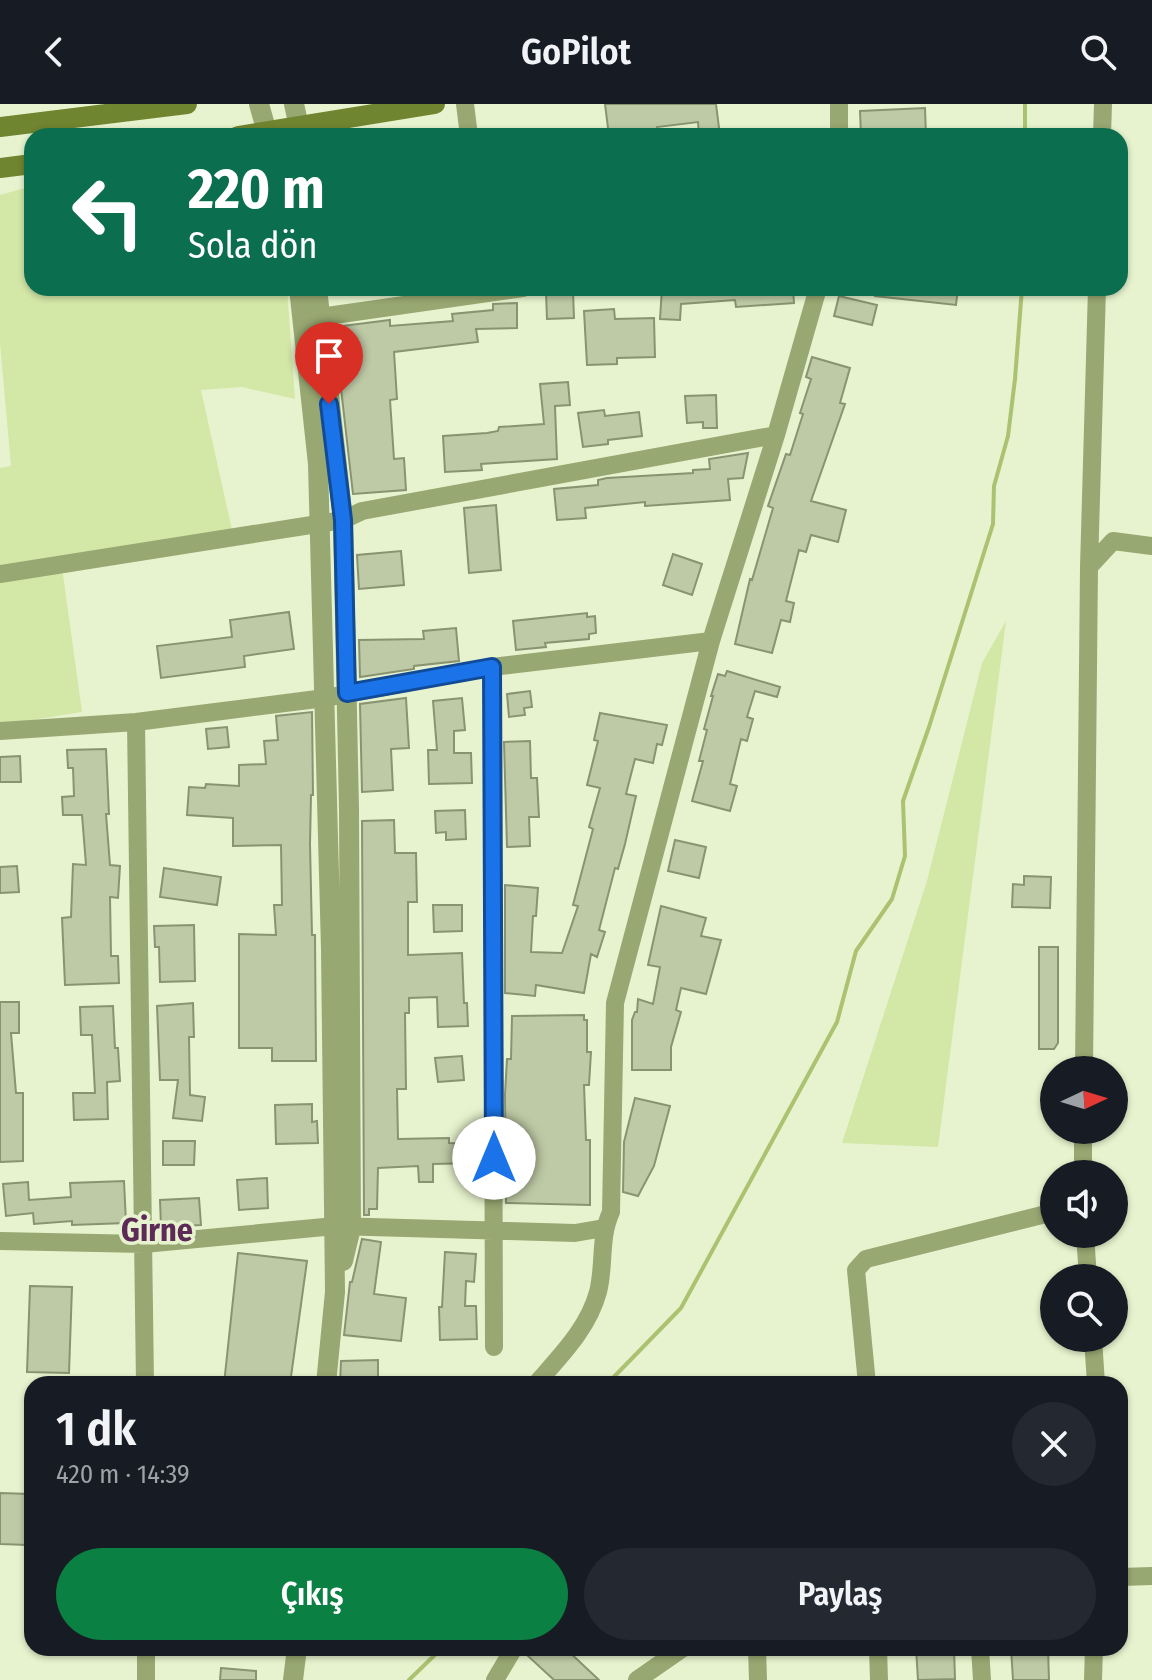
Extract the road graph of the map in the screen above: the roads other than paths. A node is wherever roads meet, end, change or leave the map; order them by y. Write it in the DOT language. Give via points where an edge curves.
graph roads {
  1 [pos="187,104"];
  2 [pos="259,104"];
  3 [pos="294,104"];
  4 [pos="435,104"];
  5 [pos="465,104"];
  6 [pos="839,104"];
  7 [pos="1103,104"];
  8 [pos="0,127"];
  9 [pos="265,128"];
  10 [pos="299,128"];
  11 [pos="315,128"];
  12 [pos="468,128"];
  13 [pos="839,128"];
  14 [pos="1102,128"];
  15 [pos="24,165"];
  16 [pos="0,168"];
  17 [pos="302,296"];
  18 [pos="316,296"];
  19 [pos="454,296"];
  20 [pos="816,296"];
  21 [pos="1097,296"];
  22 [pos="312,320"];
  23 [pos="776,435"];
  24 [pos="343,520"];
  25 [pos="320,523"];
  26 [pos="1152,546"];
  27 [pos="1089,567"];
  28 [pos="0,574"];
  29 [pos="711,641"];
  30 [pos="492,667"];
  31 [pos="347,693"];
  32 [pos="325,698"];
  33 [pos="136,722"];
  34 [pos="0,731"];
  35 [pos="1084,1056"];
  36 [pos="1040,1216"];
  37 [pos="343,1227"];
  38 [pos="604,1228"];
  39 [pos="494,1231"];
  40 [pos="0,1241"];
  41 [pos="144,1244"];
  42 [pos="494,1347"];
  43 [pos="1094,1352"];
  44 [pos="145,1376"];
  45 [pos="327,1376"];
  46 [pos="543,1376"];
  47 [pos="866,1376"];
  48 [pos="1095,1376"];
  49 [pos="1152,1576"];
  50 [pos="1128,1577"];
  51 [pos="146,1656"];
  52 [pos="296,1656"];
  53 [pos="509,1656"];
  54 [pos="672,1656"];
  55 [pos="757,1656"];
  56 [pos="878,1656"];
  57 [pos="980,1656"];
  58 [pos="1094,1656"];
  59 [pos="146,1680"];
  60 [pos="293,1680"];
  61 [pos="495,1680"];
  62 [pos="637,1680"];
  63 [pos="758,1680"];
  64 [pos="879,1680"];
  65 [pos="982,1680"];
  66 [pos="1093,1680"];
  1 -- 8 [label="main road"];
  2 -- 9 [label="street"];
  3 -- 10 [label="street"];
  4 -- 11 [label="main road"];
  5 -- 12 [label="street"];
  6 -- 13 [label="street"];
  7 -- 14 [label="street"];
  15 -- 16 [label="main road"];
  17 -- 22 [label="street"];
  18 -- 22 [label="street"];
  19 -- 22 [label="street"];
  20 -- 23 [label="street"];
  21 -- 27 [label="street"];
  22 -- 24 [label="street"];
  22 -- 25 [label="street"];
  23 -- 24 [label="street" via="362,511"];
  23 -- 29 [label="street"];
  24 -- 25 [label="street"];
  24 -- 31 [label="street"];
  25 -- 28 [label="street"];
  25 -- 32 [label="street"];
  26 -- 27 [label="street" via="1113,541"];
  27 -- 35 [label="street"];
  29 -- 30 [label="street"];
  29 -- 38 [label="street" via="615,1003 611,1212"];
  30 -- 31 [label="street"];
  30 -- 39 [label="street"];
  31 -- 32 [label="street"];
  31 -- 37 [label="street"];
  32 -- 33 [label="street"];
  32 -- 37 [label="street"];
  33 -- 34 [label="street"];
  33 -- 41 [label="street"];
  36 -- 47 [label="street" via="866,1259 856,1270"];
  37 -- 39 [label="street"];
  37 -- 41 [label="street"];
  37 -- 45 [label="street"];
  38 -- 39 [label="street" via="575,1233"];
  38 -- 46 [label="street" via="599,1291 583,1329"];
  39 -- 42 [label="street"];
  40 -- 41 [label="street"];
  41 -- 44 [label="street"];
  43 -- 48 [label="street"];
  49 -- 50 [label="street"];
  51 -- 59 [label="street"];
  52 -- 60 [label="street"];
  53 -- 61 [label="street"];
  54 -- 62 [label="street"];
  55 -- 63 [label="street"];
  56 -- 64 [label="street"];
  57 -- 65 [label="street"];
  58 -- 66 [label="street"];
}
